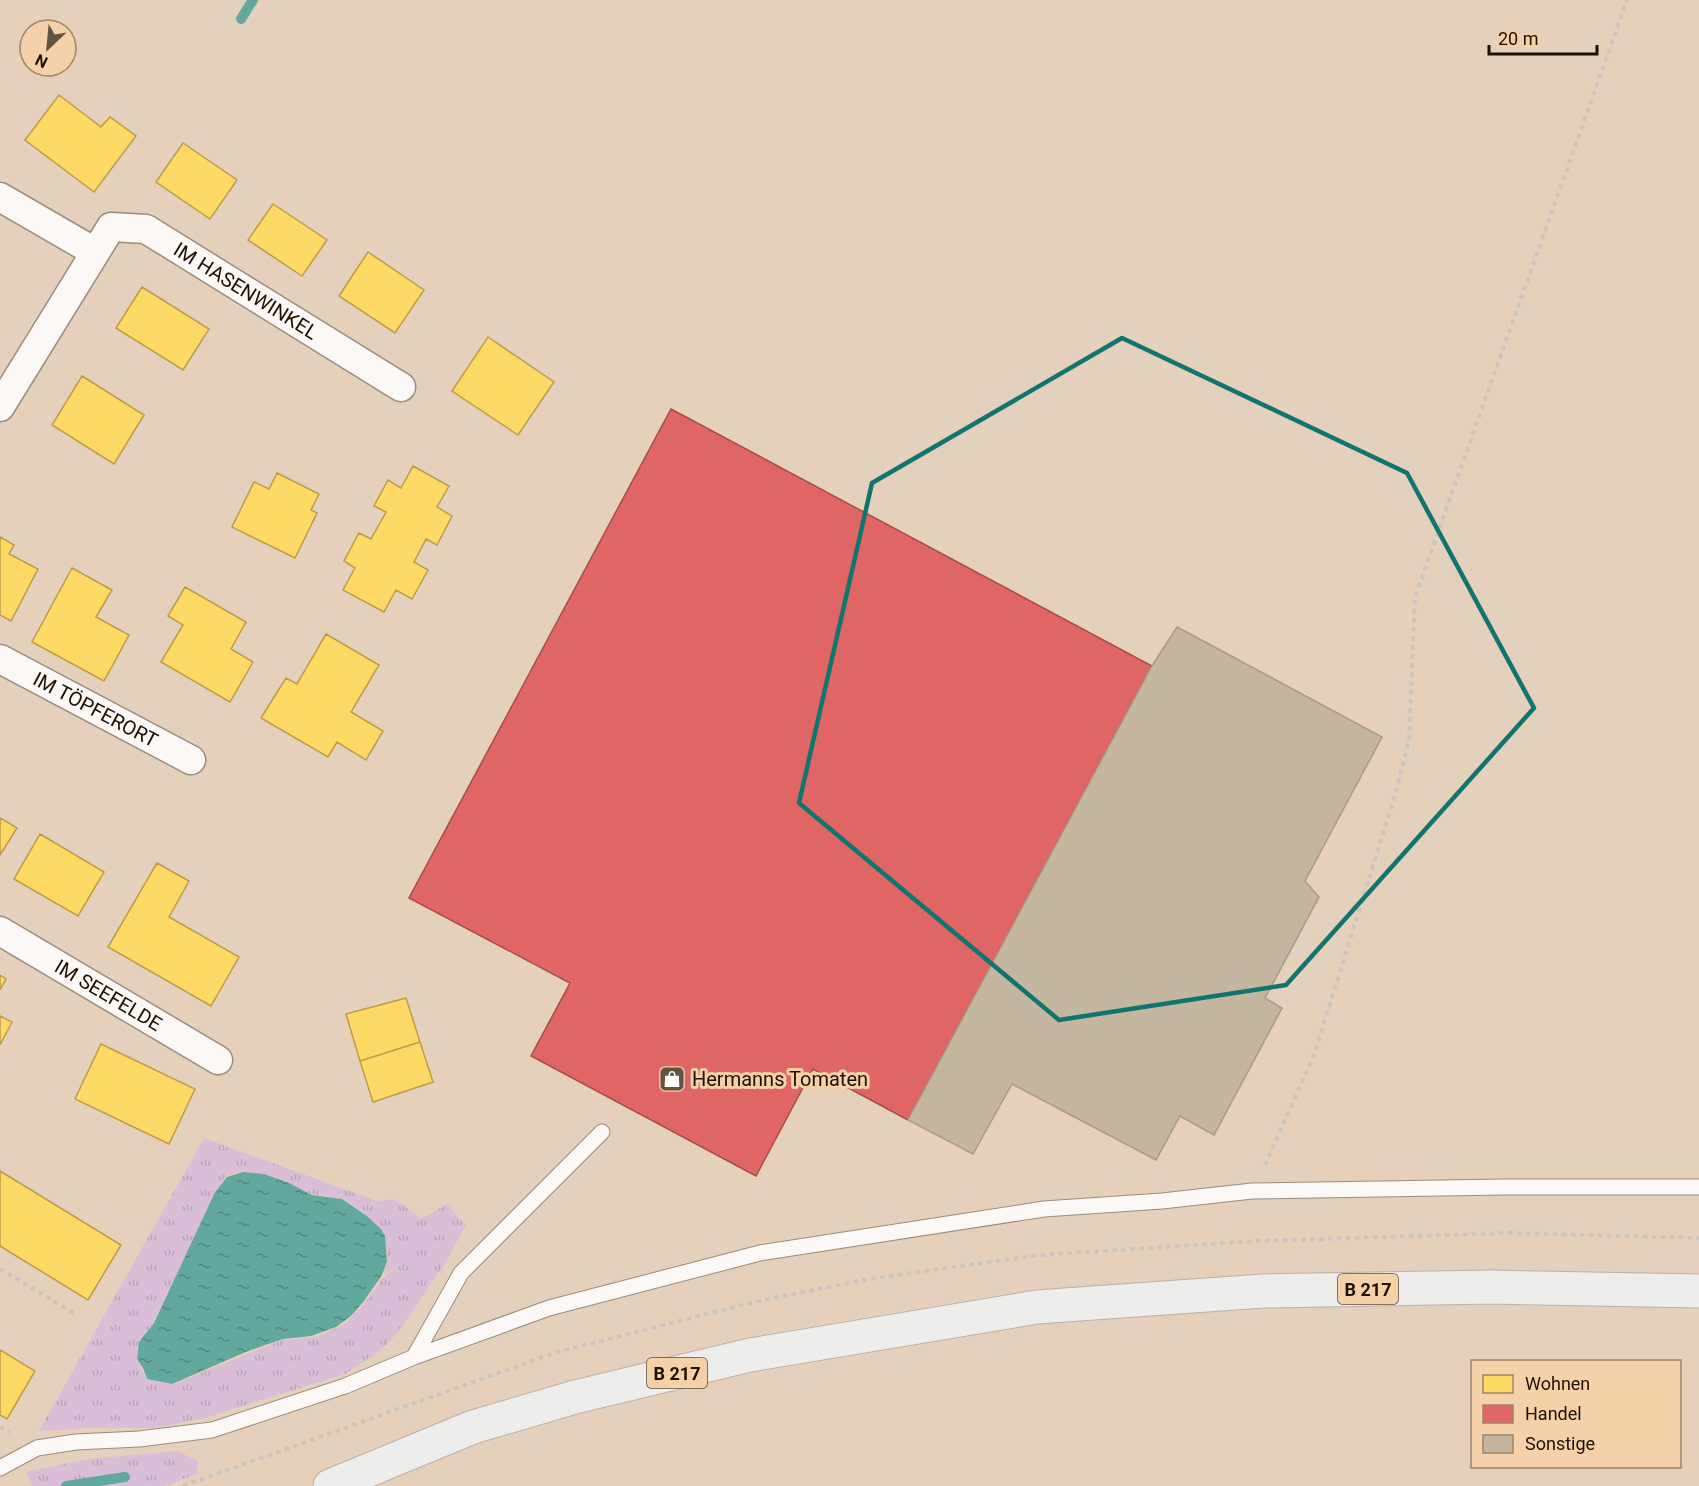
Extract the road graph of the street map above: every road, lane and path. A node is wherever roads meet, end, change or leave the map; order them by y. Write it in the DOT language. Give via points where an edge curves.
graph roads {
  1 [pos="1627,0"];
  2 [pos="0,197"];
  3 [pos="95,252"];
  4 [pos="401,387"];
  5 [pos="0,407"];
  6 [pos="0,659"];
  7 [pos="191,760"];
  8 [pos="0,931"];
  9 [pos="218,1059"];
  10 [pos="602,1132"];
  11 [pos="1699,1187"];
  12 [pos="1252,1191"];
  13 [pos="0,1269"];
  14 [pos="1699,1291"];
  15 [pos="77,1316"];
  16 [pos="414,1357"];
  17 [pos="0,1468"];
  18 [pos="330,1486"];
  1 -- 12 [label="path" via="1415,597 1409,740 1396,792 1314,1055"];
  2 -- 3 [label="street"];
  3 -- 4 [label="street, IM HASENWINKEL" via="111,227 146,229"];
  3 -- 5 [label="street"];
  6 -- 7 [label="street, IM TÖPFERORT"];
  8 -- 9 [label="street, IM SEEFELDE"];
  10 -- 16 [label="lane" via="461,1273"];
  11 -- 12 [label="lane"];
  12 -- 16 [label="lane" via="1044,1209 760,1253 549,1308"];
  13 -- 15 [label="path"];
  14 -- 18 [label="main road, B 217" via="1490,1287 1263,1290 1037,1306 750,1355 575,1397 473,1427"];
  16 -- 17 [label="lane" via="345,1386 212,1430 37,1448"];
}
